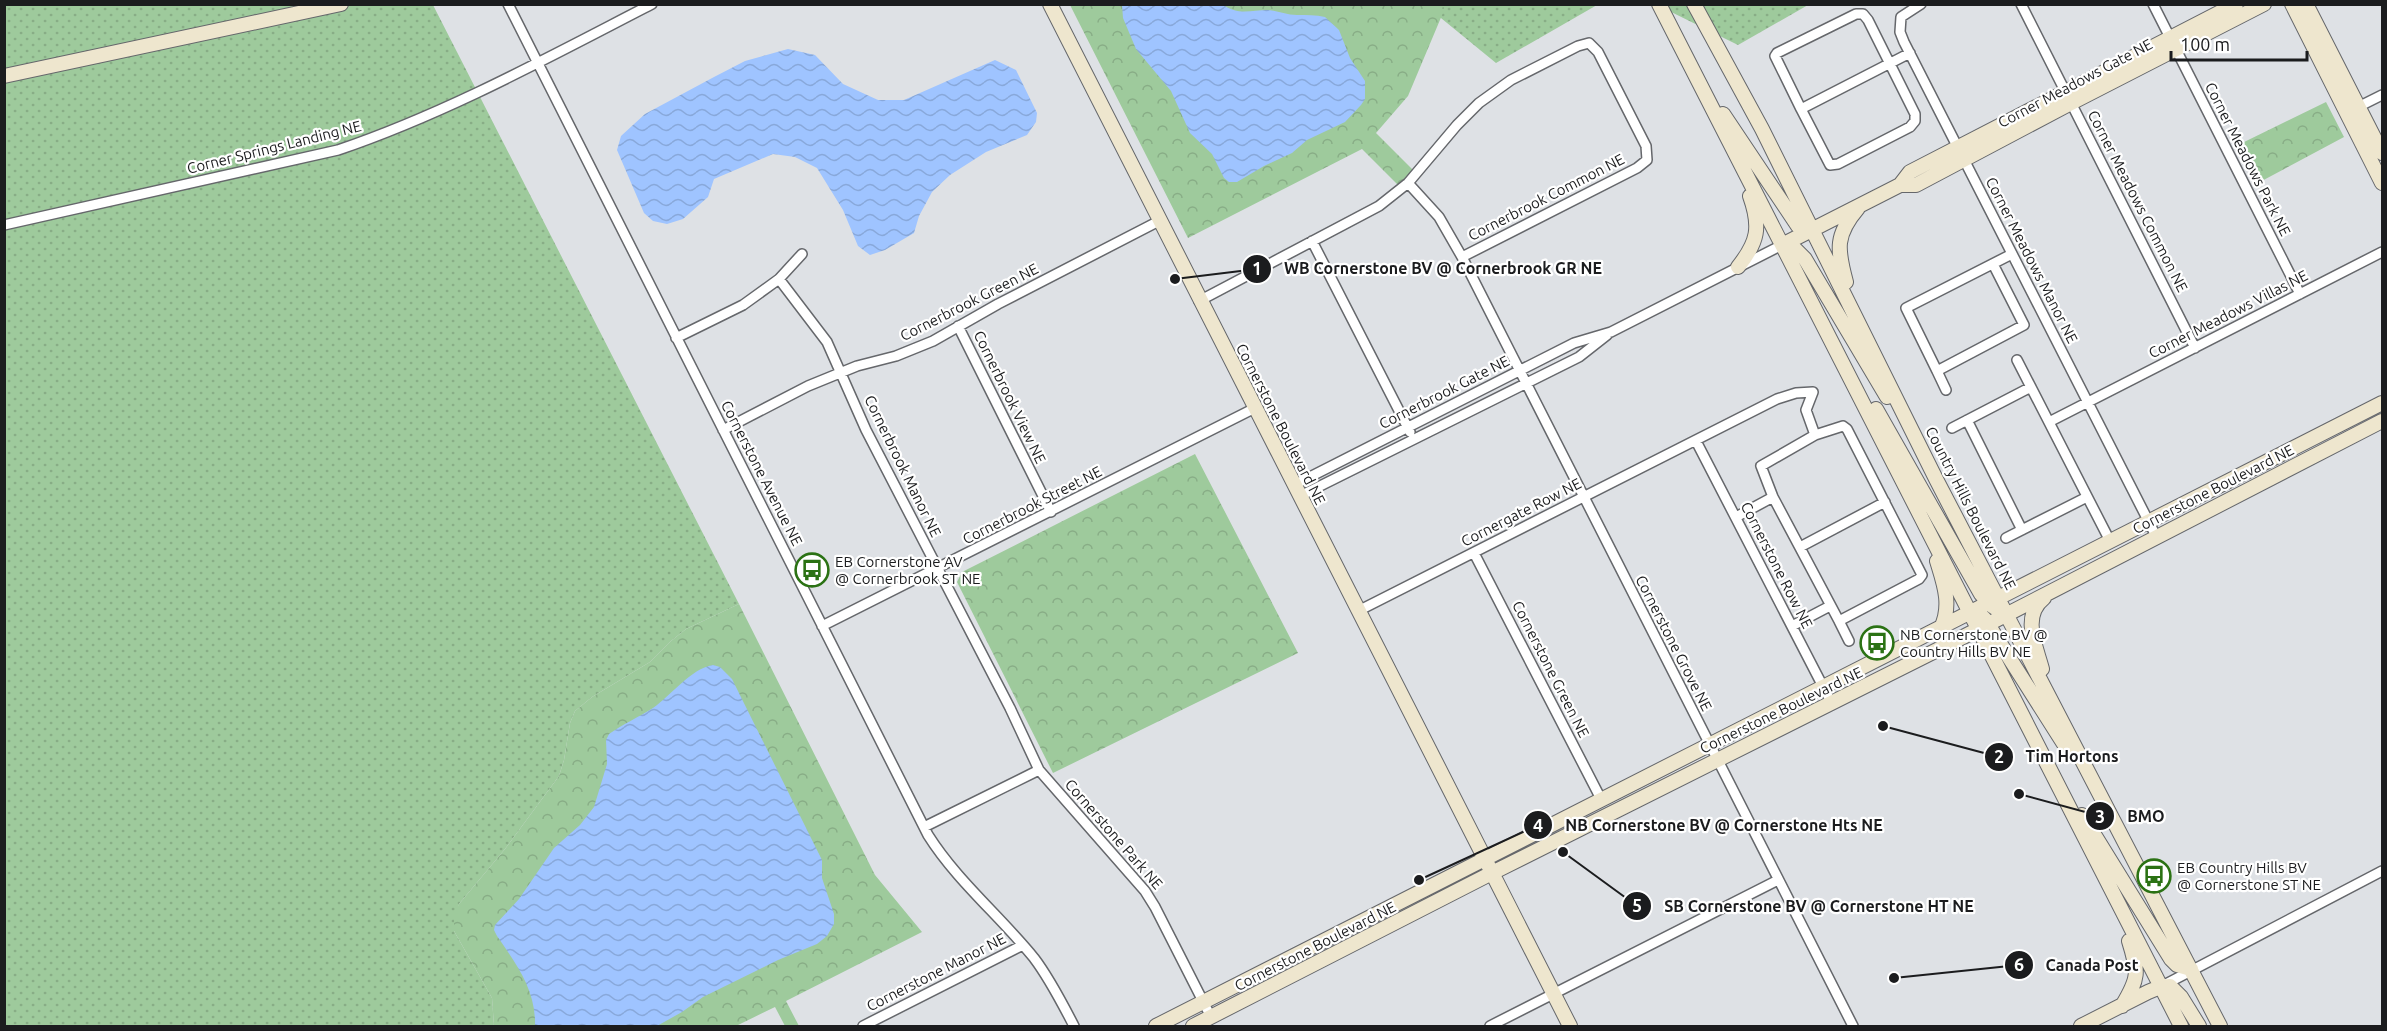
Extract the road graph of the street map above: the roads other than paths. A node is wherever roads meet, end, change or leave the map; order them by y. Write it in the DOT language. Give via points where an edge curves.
graph roads {
  1 [pos="341,4"];
  2 [pos="508,4"];
  3 [pos="652,4"];
  4 [pos="1050,4"];
  5 [pos="1659,4"];
  6 [pos="1694,4"];
  7 [pos="1921,4"];
  8 [pos="2021,4"];
  9 [pos="2153,4"];
  10 [pos="2236,4"];
  11 [pos="2265,4"];
  12 [pos="2292,4"];
  13 [pos="2306,4"];
  14 [pos="2173,44"];
  15 [pos="1910,53"];
  16 [pos="538,63"];
  17 [pos="1889,64"];
  18 [pos="4,76"];
  19 [pos="1696,79"];
  20 [pos="2382,95"];
  21 [pos="2069,98"];
  22 [pos="1801,109"];
  23 [pos="2353,110"];
  24 [pos="1958,147"];
  25 [pos="1733,149"];
  26 [pos="2382,153"];
  27 [pos="1965,160"];
  28 [pos="1408,183"];
  29 [pos="2382,183"];
  30 [pos="1900,185"];
  31 [pos="1861,204"];
  32 [pos="1159,221"];
  33 [pos="4,225"];
  34 [pos="1813,229"];
  35 [pos="1312,241"];
  36 [pos="1782,245"];
  37 [pos="2382,252"];
  38 [pos="802,254"];
  39 [pos="2012,254"];
  40 [pos="1462,257"];
  41 [pos="1993,264"];
  42 [pos="1738,267"];
  43 [pos="779,279"];
  44 [pos="2300,294"];
  45 [pos="1199,301"];
  46 [pos="1854,312"];
  47 [pos="958,326"];
  48 [pos="1611,332"];
  49 [pos="676,338"];
  50 [pos="1833,344"];
  51 [pos="2196,348"];
  52 [pos="2017,360"];
  53 [pos="1937,370"];
  54 [pos="841,373"];
  55 [pos="1522,376"];
  56 [pos="2031,387"];
  57 [pos="1946,390"];
  58 [pos="2087,403"];
  59 [pos="2382,403"];
  60 [pos="1254,408"];
  61 [pos="1967,420"];
  62 [pos="2382,421"];
  63 [pos="2049,422"];
  64 [pos="1407,427"];
  65 [pos="1952,428"];
  66 [pos="723,430"];
  67 [pos="1815,435"];
  68 [pos="1413,440"];
  69 [pos="1696,441"];
  70 [pos="1936,479"];
  71 [pos="1297,491"];
  72 [pos="1773,497"];
  73 [pos="2087,497"];
  74 [pos="1583,498"];
  75 [pos="1885,502"];
  76 [pos="1051,512"];
  77 [pos="1736,517"];
  78 [pos="2148,522"];
  79 [pos="1927,527"];
  80 [pos="2022,530"];
  81 [pos="2156,536"];
  82 [pos="2006,538"];
  83 [pos="2110,541"];
  84 [pos="1800,547"];
  85 [pos="1474,553"];
  86 [pos="937,569"];
  87 [pos="2052,590"];
  88 [pos="1994,602"];
  89 [pos="1830,606"];
  90 [pos="1358,611"];
  91 [pos="1971,613"];
  92 [pos="2008,613"];
  93 [pos="1839,621"];
  94 [pos="822,626"];
  95 [pos="1792,626"];
  96 [pos="1983,626"];
  97 [pos="1941,628"];
  98 [pos="1849,641"];
  99 [pos="1823,688"];
  100 [pos="2052,703"];
  101 [pos="1832,704"];
  102 [pos="1709,745"];
  103 [pos="1717,760"];
  104 [pos="1038,770"];
  105 [pos="2050,770"];
  106 [pos="1601,799"];
  107 [pos="2112,819"];
  108 [pos="924,827"];
  109 [pos="1484,859"];
  110 [pos="2382,871"];
  111 [pos="1492,873"];
  112 [pos="1778,880"];
  113 [pos="2114,896"];
  114 [pos="1023,945"];
  115 [pos="2191,969"];
  116 [pos="2160,987"];
  117 [pos="1554,995"];
  118 [pos="1204,1002"];
  119 [pos="2122,1006"];
  120 [pos="1212,1017"];
  121 [pos="863,1026"];
  122 [pos="1074,1026"];
  123 [pos="1156,1026"];
  124 [pos="1193,1026"];
  125 [pos="1490,1026"];
  126 [pos="1570,1026"];
  127 [pos="1853,1026"];
  128 [pos="2081,1026"];
  129 [pos="2181,1026"];
  130 [pos="2199,1026"];
  131 [pos="2220,1026"];
  1 -- 18 [label="street"];
  2 -- 16 [label="street, Cornerstone Avenue NE"];
  3 -- 16 [label="street, Corner Springs Landing NE"];
  4 -- 32 [label="street, Cornerstone Boulevard NE"];
  5 -- 19 [label="street"];
  6 -- 34 [label="street, Country Hills Boulevard NE"];
  7 -- 15 [label="street, Corner Meadows Manor NE" via="1907,12 1899,24"];
  8 -- 21 [label="street, Corner Meadows Common NE"];
  9 -- 14 [label="street, Corner Meadows Park NE"];
  10 -- 14 [label="street, Corner Meadows Gate NE"];
  11 -- 14 [label="street, Corner Meadows Gate NE"];
  12 -- 23 [label="street"];
  13 -- 23 [label="street"];
  14 -- 21 [label="street, Corner Meadows Gate NE"];
  14 -- 44 [label="street, Corner Meadows Park NE"];
  15 -- 17 [label="street"];
  15 -- 24 [label="street, Corner Meadows Manor NE"];
  16 -- 33 [label="street, Corner Springs Landing NE" via="412,123 338,150"];
  16 -- 49 [label="street, Cornerstone Avenue NE"];
  17 -- 22 [label="street"];
  17 -- 22 [label="street" via="1868,20 1860,12 1777,52 1775,59"];
  17 -- 22 [label="street" via="1915,114 1910,128 1830,165"];
  19 -- 25 [label="street"];
  19 -- 34 [label="street" via="1797,226"];
  20 -- 23 [label="street"];
  21 -- 24 [label="street, Corner Meadows Gate NE"];
  21 -- 27 [label="street, Corner Meadows Gate NE"];
  21 -- 51 [label="street, Corner Meadows Common NE"];
  23 -- 26 [label="street"];
  23 -- 29 [label="street"];
  24 -- 27 [label="street, Corner Meadows Manor NE"];
  24 -- 30 [label="street, Corner Meadows Gate NE" via="1910,172"];
  25 -- 36 [label="street"];
  25 -- 42 [label="street" via="1754,209 1756,227 1755,241"];
  27 -- 30 [label="street, Corner Meadows Gate NE" via="1916,185"];
  27 -- 39 [label="street, Corner Meadows Manor NE"];
  28 -- 35 [label="street, Cornerbrook Common NE" via="1371,211"];
  28 -- 40 [label="street, Cornerstone Grove NE" via="1439,217"];
  28 -- 40 [label="street, Cornerbrook Common NE" via="1457,124 1490,94 1578,46 1594,46 1646,146 1647,160"];
  30 -- 31 [label="street, Corner Meadows Gate NE"];
  31 -- 34 [label="street, Corner Meadows Gate NE"];
  31 -- 46 [label="street" via="1842,229 1839,245"];
  32 -- 45 [label="street, Cornerstone Boulevard NE"];
  32 -- 47 [label="street, Cornerbrook Green NE"];
  34 -- 36 [label="street, Corner Meadows Gate NE"];
  34 -- 46 [label="street, Country Hills Boulevard NE"];
  35 -- 45 [label="street, Cornerbrook Common NE"];
  35 -- 64 [label="street"];
  36 -- 42 [label="street, Cornerbrook Gate NE"];
  36 -- 50 [label="street"];
  36 -- 70 [label="street" via="1792,246 1805,259"];
  37 -- 44 [label="street, Corner Meadows Villas NE"];
  38 -- 43 [label="street"];
  39 -- 41 [label="street"];
  39 -- 58 [label="street, Corner Meadows Manor NE"];
  40 -- 55 [label="street, Cornerstone Grove NE"];
  41 -- 53 [label="street" via="2024,325"];
  41 -- 53 [label="street" via="1906,308"];
  42 -- 48 [label="street, Cornerbrook Gate NE"];
  43 -- 49 [label="street" via="721,318"];
  43 -- 54 [label="street, Cornerbrook Manor NE" via="827,342"];
  44 -- 51 [label="street, Corner Meadows Villas NE"];
  45 -- 60 [label="street, Cornerstone Boulevard NE"];
  46 -- 70 [label="street, Country Hills Boulevard NE"];
  47 -- 54 [label="street, Cornerbrook Green NE" via="913,350"];
  47 -- 76 [label="street, Cornerbrook View NE"];
  48 -- 55 [label="street, Cornerbrook Gate NE" via="1574,343"];
  48 -- 55 [label="street, Cornerbrook Gate NE" via="1579,357"];
  49 -- 66 [label="street, Cornerstone Avenue NE"];
  50 -- 79 [label="street"];
  50 -- 88 [label="street"];
  51 -- 58 [label="street, Corner Meadows Villas NE"];
  52 -- 56 [label="street"];
  53 -- 57 [label="street"];
  54 -- 66 [label="street, Cornerbrook Green NE"];
  54 -- 86 [label="street, Cornerbrook Manor NE"];
  55 -- 64 [label="street, Cornerbrook Gate NE"];
  55 -- 68 [label="street, Cornerbrook Gate NE"];
  55 -- 74 [label="street, Cornerstone Grove NE"];
  56 -- 61 [label="street"];
  56 -- 63 [label="street"];
  58 -- 63 [label="street, Corner Meadows Villas NE"];
  58 -- 78 [label="street, Corner Meadows Manor NE"];
  59 -- 78 [label="street, Cornerstone Boulevard NE"];
  60 -- 71 [label="street, Cornerstone Boulevard NE"];
  60 -- 76 [label="street, Cornerbrook Street NE"];
  61 -- 65 [label="street"];
  61 -- 80 [label="street"];
  62 -- 81 [label="street, Cornerstone Boulevard NE"];
  63 -- 73 [label="street"];
  64 -- 68 [label="street"];
  64 -- 71 [label="street, Cornerbrook Gate NE"];
  66 -- 94 [label="street, Cornerstone Avenue NE"];
  67 -- 69 [label="street, Cornergate Row NE" via="1806,410 1813,392 1803,391 1777,399"];
  67 -- 72 [label="street" via="1761,466"];
  67 -- 75 [label="street" via="1837,427 1847,429"];
  68 -- 71 [label="street, Cornerbrook Gate NE"];
  69 -- 74 [label="street, Cornergate Row NE"];
  69 -- 77 [label="street, Cornerstone Row NE"];
  70 -- 88 [label="street, Country Hills Boulevard NE"];
  71 -- 90 [label="street, Cornerstone Boulevard NE"];
  72 -- 77 [label="street"];
  72 -- 84 [label="street"];
  73 -- 80 [label="street"];
  73 -- 83 [label="street"];
  74 -- 85 [label="street, Cornergate Row NE"];
  74 -- 102 [label="street, Cornerstone Grove NE"];
  75 -- 84 [label="street"];
  75 -- 93 [label="street" via="1922,575"];
  76 -- 86 [label="street, Cornerbrook Street NE"];
  77 -- 95 [label="street, Cornerstone Row NE"];
  78 -- 81 [label="street, Corner Meadows Manor NE"];
  78 -- 83 [label="street, Cornerstone Boulevard NE"];
  79 -- 91 [label="street"];
  79 -- 97 [label="street" via="1947,600"];
  80 -- 82 [label="street"];
  81 -- 87 [label="street, Cornerstone Boulevard NE"];
  83 -- 88 [label="street, Cornerstone Boulevard NE"];
  84 -- 89 [label="street"];
  85 -- 90 [label="street, Cornergate Row NE"];
  85 -- 106 [label="street, Cornerstone Green NE"];
  86 -- 94 [label="street, Cornerbrook Street NE"];
  86 -- 104 [label="street, Cornerbrook Manor NE"];
  87 -- 92 [label="street, Cornerstone Boulevard NE"];
  87 -- 100 [label="street" via="2039,601 2031,620"];
  88 -- 91 [label="street, Cornerstone Boulevard NE"];
  88 -- 92 [label="street, Country Hills Boulevard NE"];
  89 -- 93 [label="street"];
  89 -- 95 [label="street"];
  90 -- 109 [label="street, Cornerstone Boulevard NE"];
  91 -- 96 [label="street" via="1979,614"];
  91 -- 97 [label="street, Cornerstone Boulevard NE"];
  92 -- 96 [label="street, Cornerstone Boulevard NE"];
  92 -- 100 [label="street, Country Hills Boulevard NE"];
  93 -- 98 [label="street"];
  94 -- 108 [label="street, Cornerstone Avenue NE"];
  95 -- 99 [label="street, Cornerstone Row NE"];
  96 -- 101 [label="street, Cornerstone Boulevard NE"];
  96 -- 105 [label="street"];
  96 -- 107 [label="street"];
  97 -- 99 [label="street, Cornerstone Boulevard NE"];
  99 -- 101 [label="street, Cornerstone Row NE"];
  99 -- 102 [label="street, Cornerstone Boulevard NE"];
  100 -- 107 [label="street, Country Hills Boulevard NE"];
  101 -- 103 [label="street, Cornerstone Boulevard NE"];
  102 -- 103 [label="street, Cornerstone Grove NE"];
  102 -- 106 [label="street, Cornerstone Boulevard NE"];
  103 -- 111 [label="street, Cornerstone Boulevard NE"];
  103 -- 112 [label="street, Cornerstone Grove NE"];
  104 -- 108 [label="street"];
  104 -- 118 [label="street, Cornerstone Park NE" via="1145,891"];
  105 -- 113 [label="street"];
  105 -- 115 [label="street" via="2171,959"];
  106 -- 109 [label="street, Cornerstone Boulevard NE"];
  107 -- 115 [label="street, Country Hills Boulevard NE"];
  108 -- 114 [label="street, Cornerstone Avenue NE" via="954,871"];
  109 -- 111 [label="street"];
  109 -- 118 [label="street, Cornerstone Boulevard NE"];
  110 -- 115 [label="street"];
  111 -- 117 [label="street"];
  111 -- 120 [label="street, Cornerstone Boulevard NE"];
  112 -- 117 [label="street"];
  112 -- 127 [label="street, Cornerstone Grove NE"];
  113 -- 116 [label="street"];
  113 -- 119 [label="street" via="2137,971"];
  114 -- 121 [label="street, Cornerstone Manor NE"];
  114 -- 122 [label="street, Cornerstone Avenue NE"];
  115 -- 116 [label="street"];
  115 -- 131 [label="street, Country Hills Boulevard NE"];
  116 -- 119 [label="street"];
  116 -- 129 [label="street"];
  116 -- 130 [label="street" via="2175,989"];
  117 -- 125 [label="street"];
  117 -- 126 [label="street"];
  118 -- 120 [label="street, Cornerstone Park NE"];
  118 -- 123 [label="street, Cornerstone Boulevard NE"];
  119 -- 128 [label="street"];
  120 -- 124 [label="street, Cornerstone Boulevard NE"];
}
